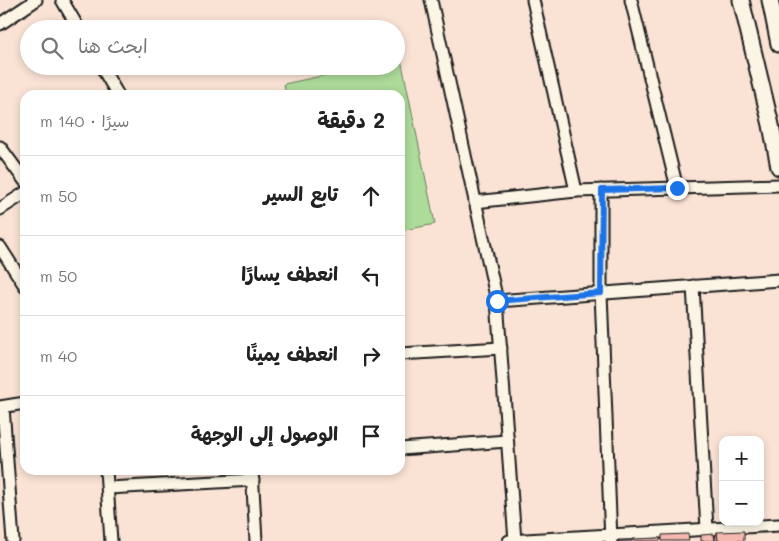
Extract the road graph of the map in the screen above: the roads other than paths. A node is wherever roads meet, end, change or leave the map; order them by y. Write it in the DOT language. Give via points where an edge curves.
graph roads {
  1 [pos="36,0"];
  2 [pos="62,0"];
  3 [pos="431,0"];
  4 [pos="533,0"];
  5 [pos="630,0"];
  6 [pos="741,0"];
  7 [pos="770,0"];
  8 [pos="74,20"];
  9 [pos="0,24"];
  10 [pos="779,44"];
  11 [pos="106,75"];
  12 [pos="115,90"];
  13 [pos="0,147"];
  14 [pos="779,167"];
  15 [pos="20,174"];
  16 [pos="779,185"];
  17 [pos="677,188"];
  18 [pos="602,190"];
  19 [pos="576,191"];
  20 [pos="20,196"];
  21 [pos="475,202"];
  22 [pos="0,209"];
  23 [pos="0,247"];
  24 [pos="20,278"];
  25 [pos="779,280"];
  26 [pos="693,286"];
  27 [pos="601,293"];
  28 [pos="497,301"];
  29 [pos="500,348"];
  30 [pos="405,354"];
  31 [pos="20,404"];
  32 [pos="1,407"];
  33 [pos="507,442"];
  34 [pos="405,449"];
  35 [pos="107,475"];
  36 [pos="252,475"];
  37 [pos="108,488"];
  38 [pos="779,525"];
  39 [pos="707,529"];
  40 [pos="610,538"];
  41 [pos="13,541"];
  42 [pos="111,541"];
  43 [pos="256,541"];
  44 [pos="509,541"];
  45 [pos="515,541"];
  1 -- 9 [label="street"];
  2 -- 8 [label="street"];
  3 -- 21 [label="street"];
  4 -- 19 [label="street"];
  5 -- 17 [label="street"];
  6 -- 14 [label="main road"];
  7 -- 10 [label="main road"];
  11 -- 12 [label="street"];
  13 -- 15 [label="street"];
  16 -- 17 [label="street"];
  17 -- 18 [label="street"];
  18 -- 19 [label="street"];
  18 -- 27 [label="street"];
  19 -- 21 [label="street"];
  20 -- 22 [label="street"];
  21 -- 28 [label="street"];
  23 -- 24 [label="street"];
  25 -- 26 [label="street"];
  26 -- 27 [label="street"];
  26 -- 39 [label="street"];
  27 -- 28 [label="street"];
  27 -- 40 [label="street"];
  28 -- 29 [label="street"];
  29 -- 30 [label="street"];
  29 -- 33 [label="street"];
  31 -- 32 [label="street"];
  32 -- 41 [label="street"];
  33 -- 34 [label="street"];
  33 -- 45 [label="street"];
  35 -- 37 [label="street"];
  36 -- 37 [label="street"];
  36 -- 43 [label="street"];
  37 -- 42 [label="street"];
  38 -- 39 [label="street"];
  39 -- 40 [label="street"];
  40 -- 45 [label="street"];
  44 -- 45 [label="street"];
}
